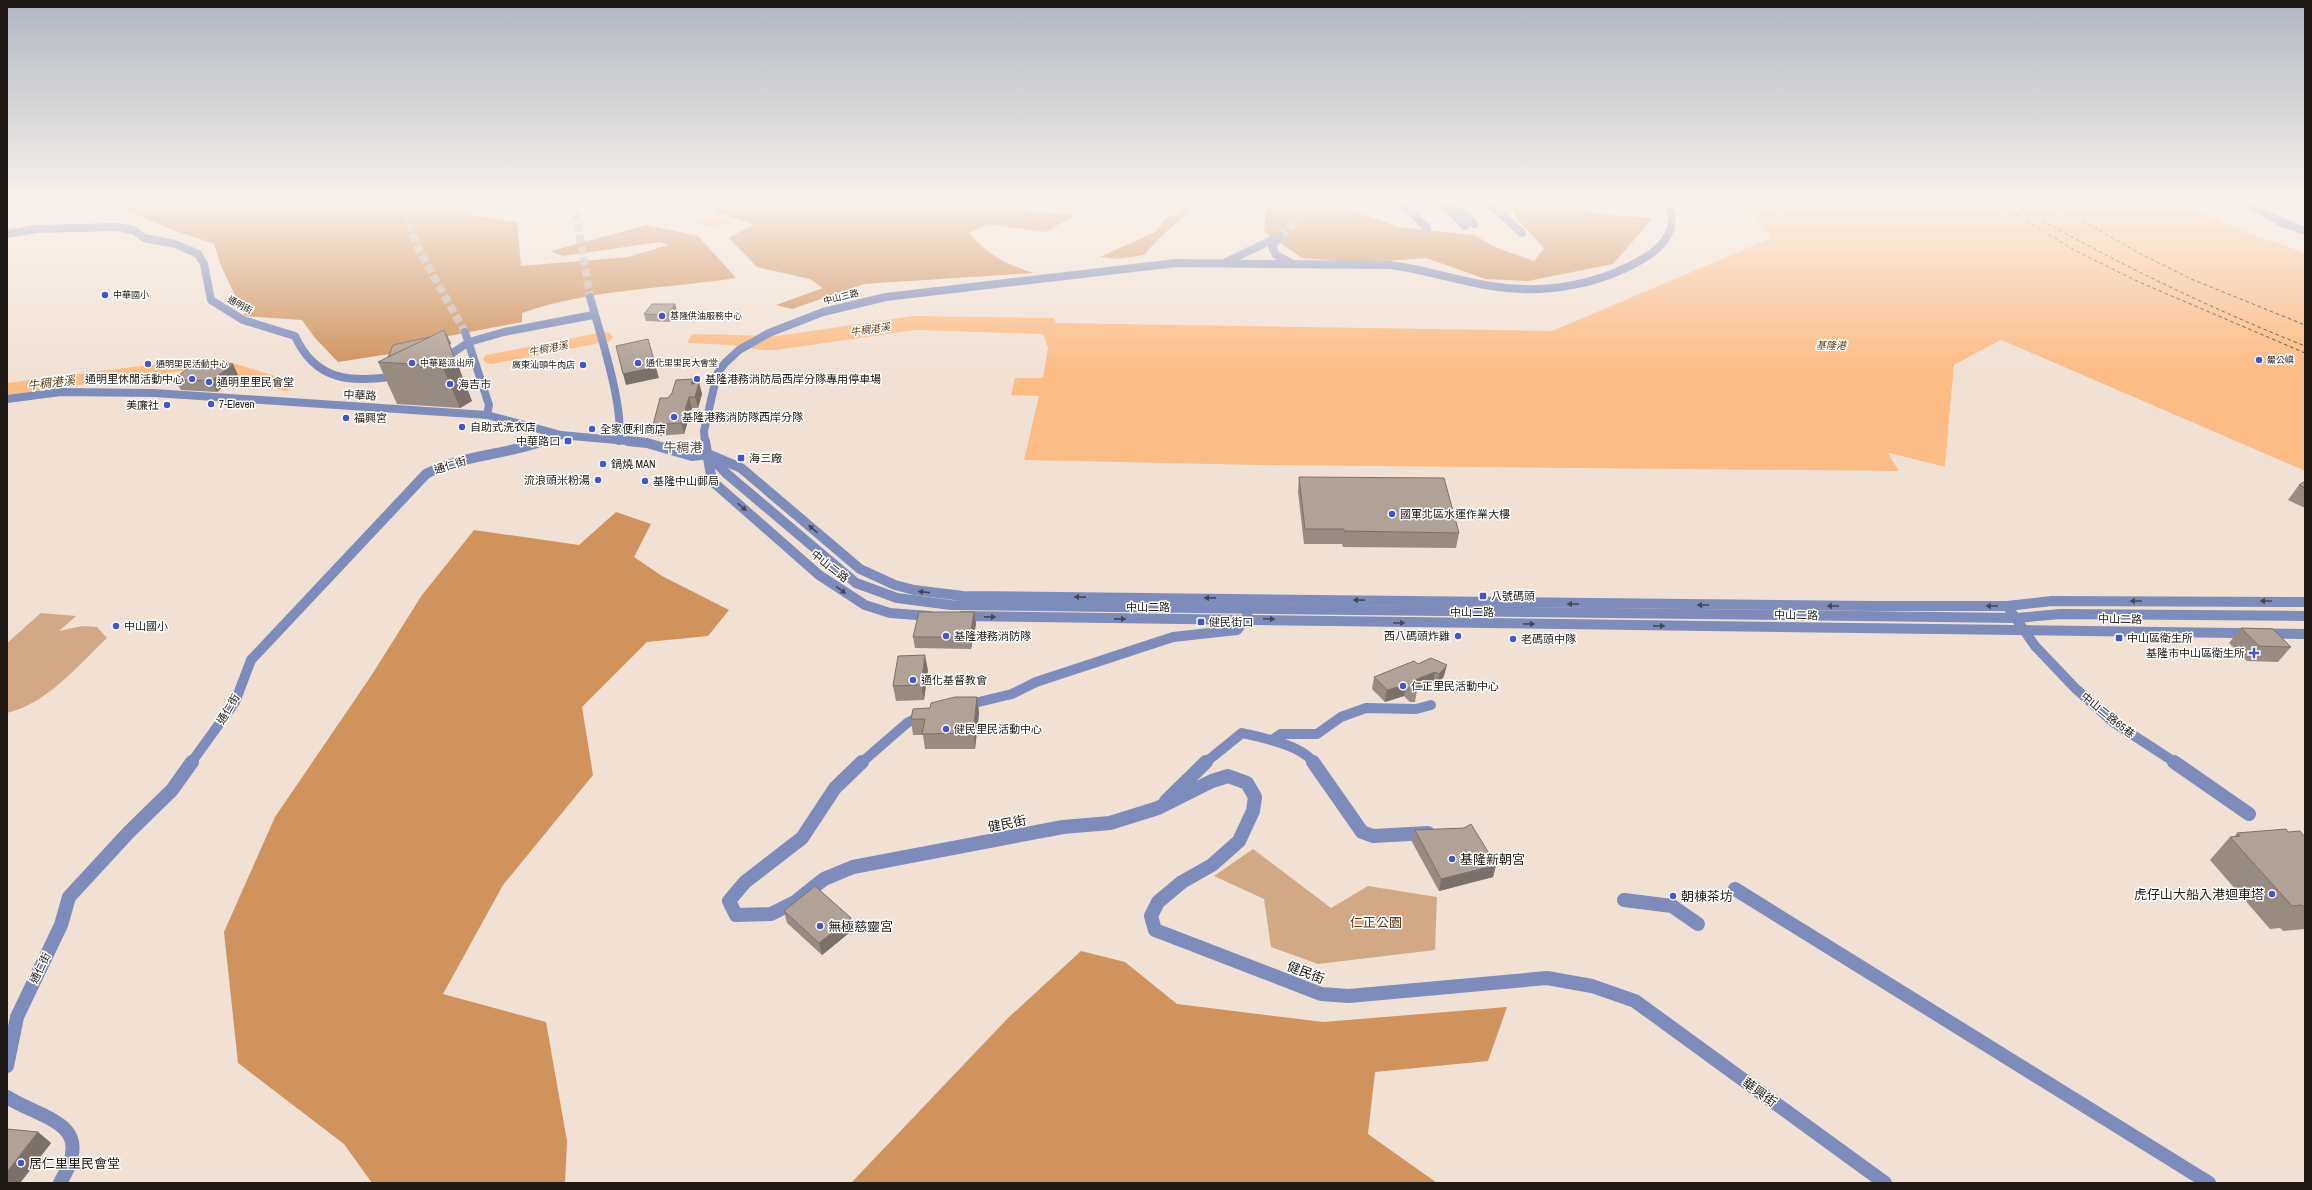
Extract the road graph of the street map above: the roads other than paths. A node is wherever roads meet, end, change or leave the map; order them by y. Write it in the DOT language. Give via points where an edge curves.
graph roads {
  1 [pos="200,257"];
  2 [pos="1237,257"];
  3 [pos="1279,257"];
  4 [pos="1647,257"];
  5 [pos="1226,262"];
  6 [pos="1291,263"];
  7 [pos="590,297"];
  8 [pos="594,315"];
  9 [pos="465,332"];
  10 [pos="469,342"];
  11 [pos="738,350"];
  12 [pos="432,365"];
  13 [pos="402,375"];
  14 [pos="7,399"];
  15 [pos="488,415"];
  16 [pos="562,436"];
  17 [pos="619,441"];
  18 [pos="708,454"];
  19 [pos="2305,602"];
  20 [pos="2007,606"];
  21 [pos="1248,608"];
  22 [pos="939,616"];
  23 [pos="954,616"];
  24 [pos="2305,616"];
  25 [pos="2016,618"];
  26 [pos="2023,630"];
  27 [pos="2305,634"];
  28 [pos="1431,705"];
  29 [pos="952,708"];
  30 [pos="937,712"];
  31 [pos="1272,740"];
  32 [pos="1158,808"];
  33 [pos="2249,814"];
  34 [pos="1437,833"];
  35 [pos="1735,889"];
  36 [pos="1624,900"];
  37 [pos="1698,924"];
  38 [pos="1635,1002"];
  39 [pos="7,1066"];
  40 [pos="7,1098"];
  41 [pos="60,1183"];
  42 [pos="1885,1183"];
  43 [pos="2208,1183"];
  1 -- 13 [label="street, 通明街" via="204,264 211,300 243,320 295,336 299,349 313,365 340,379 372,381"];
  2 -- 5 [label="street"];
  3 -- 6 [label="street"];
  4 -- 6 [label="street, 中山三路" via="1608,275 1573,285 1515,289 1486,285 1413,267"];
  5 -- 6 [label="street, 中山三路"];
  5 -- 11 [label="street, 中山三路" via="1176,263 886,297 823,312 765,335"];
  7 -- 8 [label="street"];
  8 -- 10 [label="street" via="504,332"];
  8 -- 17 [label="street" via="622,427"];
  9 -- 10 [label="street"];
  10 -- 12 [label="street" via="446,359"];
  10 -- 15 [label="street" via="489,405"];
  11 -- 18 [label="street, 中山二路" via="717,374 704,430"];
  14 -- 15 [label="street, 中華路" via="61,392 154,393"];
  15 -- 16 [label="street, 中華路"];
  16 -- 17 [label="street, 中華路"];
  16 -- 39 [label="street, 通仁街" via="527,447 441,466 426,474 251,660 235,702 172,790 128,833 70,897 61,925 16,1017"];
  17 -- 18 [label="street, 中華路" via="647,444 692,456"];
  21 -- 18 [label="street, 中山二路, one-way" via="963,596 895,585 860,569 741,468"];
  18 -- 21 [label="street, 中山二路" via="727,474 856,583 897,598 951,605"];
  18 -- 22 [label="street, 中山二路, one-way" via="708,470 712,481 819,574 849,596 884,612"];
  19 -- 20 [label="street, 中山二路, one-way" via="2052,601"];
  20 -- 21 [label="street, 中山二路, one-way"];
  20 -- 25 [label="street, 中山二路65巷"];
  23 -- 21 [label="street, 中山二路, one-way" via="1142,619"];
  21 -- 25 [label="street, 中山二路" via="1390,612 1527,611"];
  21 -- 26 [label="street, 中山二路, one-way" via="1391,623"];
  21 -- 29 [label="street" via="1237,630 1173,637 1036,682 1012,694"];
  24 -- 25 [label="street, 中山二路" via="2061,614"];
  25 -- 26 [label="street, 中山二路65巷"];
  26 -- 27 [label="street, 中山二路"];
  26 -- 33 [label="street, 中山二路65巷" via="2075,688 2113,722"];
  28 -- 31 [label="street" via="1416,708 1366,708 1341,717 1317,734 1281,734"];
  30 -- 32 [label="street, 健民街" via="915,716 850,771 835,788 803,837 757,870 735,892 729,901 736,915 771,914 795,902 824,879 853,867 1063,827 1110,823"];
  31 -- 32 [label="street" via="1242,733 1194,772"];
  31 -- 34 [label="street" via="1309,756 1362,832 1373,836"];
  32 -- 38 [label="street, 健民街" via="1212,781 1228,776 1247,783 1255,797 1253,811 1239,841 1212,866 1182,882 1158,902 1151,916 1156,930 1321,994 1349,996 1547,978 1603,988"];
  35 -- 43 [label="street"];
  36 -- 37 [label="street" via="1672,906"];
  38 -- 42 [label="street, 華興街"];
  40 -- 41 [label="street" via="20,1106 53,1118 69,1134 75,1150 71,1166"];
}
